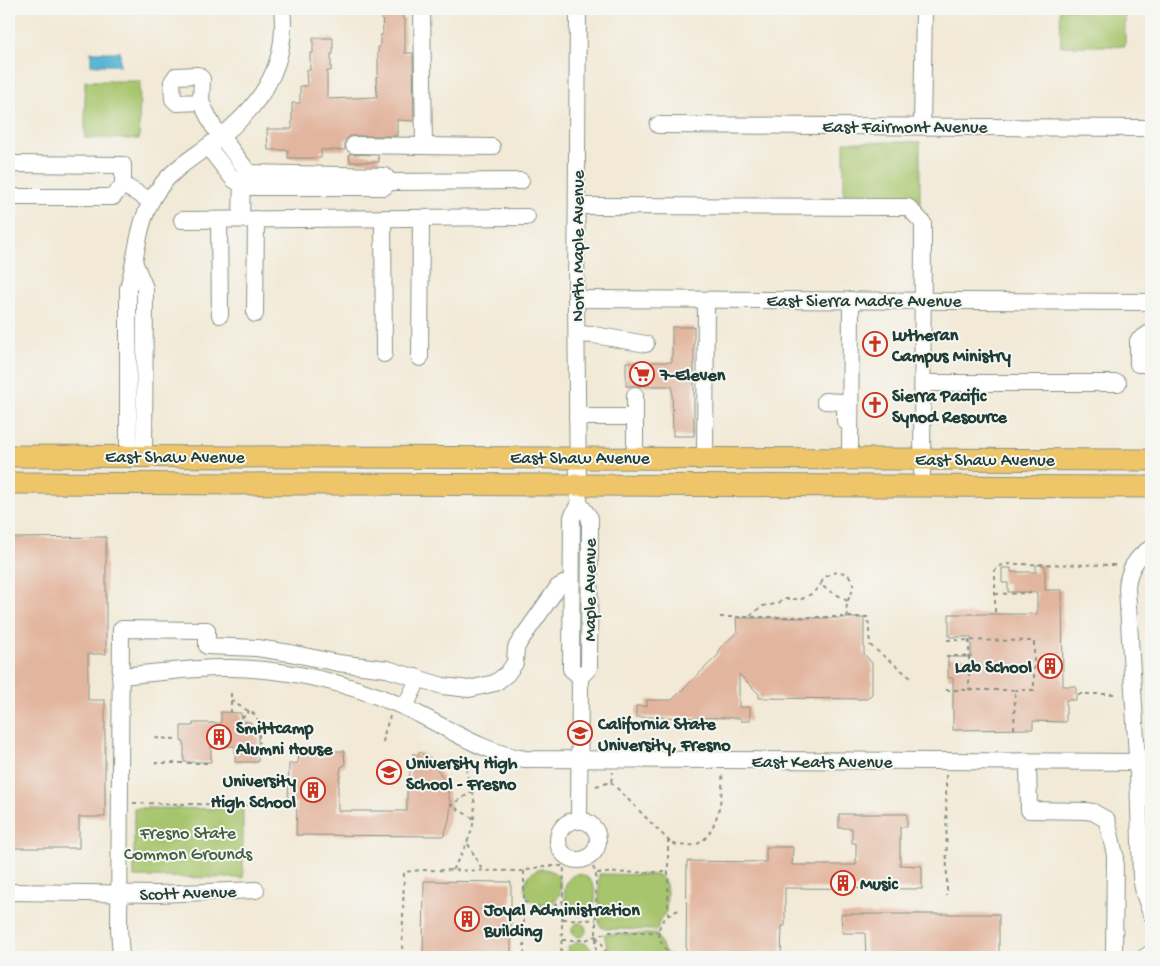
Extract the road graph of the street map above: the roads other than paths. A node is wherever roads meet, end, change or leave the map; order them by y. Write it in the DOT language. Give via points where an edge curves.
graph roads {
  1 [pos="282,9"];
  2 [pos="422,9"];
  3 [pos="578,9"];
  4 [pos="924,9"];
  5 [pos="202,102"];
  6 [pos="658,124"];
  7 [pos="922,126"];
  8 [pos="1151,128"];
  9 [pos="221,137"];
  10 [pos="354,145"];
  11 [pos="424,146"];
  12 [pos="208,147"];
  13 [pos="492,147"];
  14 [pos="9,164"];
  15 [pos="243,165"];
  16 [pos="521,181"];
  17 [pos="390,182"];
  18 [pos="123,185"];
  19 [pos="241,185"];
  20 [pos="9,197"];
  21 [pos="151,201"];
  22 [pos="577,206"];
  23 [pos="527,217"];
  24 [pos="383,218"];
  25 [pos="421,218"];
  26 [pos="248,219"];
  27 [pos="182,220"];
  28 [pos="219,220"];
  29 [pos="576,299"];
  30 [pos="706,300"];
  31 [pos="851,300"];
  32 [pos="923,301"];
  33 [pos="1151,302"];
  34 [pos="1151,306"];
  35 [pos="255,314"];
  36 [pos="220,315"];
  37 [pos="577,334"];
  38 [pos="1147,338"];
  39 [pos="646,344"];
  40 [pos="384,354"];
  41 [pos="420,358"];
  42 [pos="1151,364"];
  43 [pos="923,383"];
  44 [pos="1118,383"];
  45 [pos="635,395"];
  46 [pos="825,400"];
  47 [pos="577,417"];
  48 [pos="635,417"];
  49 [pos="9,456"];
  50 [pos="136,456"];
  51 [pos="578,457"];
  52 [pos="635,458"];
  53 [pos="705,458"];
  54 [pos="847,459"];
  55 [pos="922,459"];
  56 [pos="1151,460"];
  57 [pos="9,483"];
  58 [pos="922,486"];
  59 [pos="1151,487"];
  60 [pos="579,494"];
  61 [pos="1151,548"];
  62 [pos="571,580"];
  63 [pos="120,676"];
  64 [pos="416,677"];
  65 [pos="580,677"];
  66 [pos="398,710"];
  67 [pos="579,759"];
  68 [pos="1028,762"];
  69 [pos="1144,762"];
  70 [pos="579,821"];
  71 [pos="256,890"];
  72 [pos="9,892"];
  73 [pos="119,893"];
  74 [pos="1151,914"];
  75 [pos="1151,953"];
  76 [pos="121,957"];
  77 [pos="1114,957"];
  78 [pos="1144,957"];
  1 -- 9 [label="street" via="283,36 272,76 246,115"];
  2 -- 11 [label="street"];
  3 -- 22 [label="street, North Maple Avenue"];
  4 -- 7 [label="street"];
  5 -- 9 [label="street"];
  6 -- 7 [label="street, East Fairmont Avenue"];
  7 -- 8 [label="street, East Fairmont Avenue"];
  9 -- 12 [label="street"];
  9 -- 15 [label="street"];
  10 -- 11 [label="street"];
  11 -- 13 [label="street"];
  12 -- 19 [label="street" via="233,180"];
  12 -- 21 [label="street" via="170,176"];
  14 -- 18 [label="street" via="123,165"];
  15 -- 17 [label="street" via="249,173 385,176"];
  15 -- 19 [label="street"];
  16 -- 17 [label="street"];
  17 -- 19 [label="street" via="384,187"];
  18 -- 20 [label="street" via="113,197"];
  18 -- 21 [label="street"];
  19 -- 26 [label="street"];
  21 -- 50 [label="street" via="141,226 135,264 145,288"];
  22 -- 29 [label="street, North Maple Avenue"];
  22 -- 32 [label="street" via="908,207 923,222"];
  23 -- 25 [label="street"];
  24 -- 25 [label="street"];
  24 -- 26 [label="street"];
  24 -- 40 [label="street"];
  25 -- 41 [label="street"];
  26 -- 28 [label="street"];
  26 -- 35 [label="street"];
  27 -- 28 [label="street"];
  28 -- 36 [label="street"];
  29 -- 30 [label="street, East Sierra Madre Avenue"];
  29 -- 37 [label="street, North Maple Avenue"];
  30 -- 31 [label="street, East Sierra Madre Avenue"];
  30 -- 53 [label="street"];
  31 -- 32 [label="street, East Sierra Madre Avenue"];
  31 -- 54 [label="street"];
  32 -- 33 [label="street, East Sierra Madre Avenue"];
  32 -- 43 [label="street"];
  33 -- 34 [label="street"];
  37 -- 39 [label="street"];
  37 -- 47 [label="street, North Maple Avenue"];
  38 -- 42 [label="street" via="1138,364"];
  43 -- 44 [label="street"];
  43 -- 55 [label="street"];
  45 -- 48 [label="street"];
  46 -- 54 [label="street" via="841,402 844,408"];
  47 -- 48 [label="street"];
  47 -- 51 [label="street, North Maple Avenue"];
  48 -- 52 [label="street"];
  49 -- 50 [label="main road, East Shaw Avenue"];
  50 -- 51 [label="main road, East Shaw Avenue"];
  51 -- 52 [label="main road, East Shaw Avenue"];
  51 -- 60 [label="street, North Maple Avenue"];
  52 -- 53 [label="main road, East Shaw Avenue"];
  53 -- 54 [label="main road, East Shaw Avenue"];
  54 -- 55 [label="main road, East Shaw Avenue"];
  55 -- 56 [label="main road, East Shaw Avenue"];
  55 -- 58 [label="street"];
  57 -- 60 [label="main road, East Shaw Avenue"];
  58 -- 59 [label="main road, East Shaw Avenue"];
  58 -- 60 [label="main road, East Shaw Avenue"];
  60 -- 62 [label="street, Maple Avenue" via="572,517"];
  60 -- 65 [label="street, Maple Avenue" via="590,518 589,668"];
  61 -- 69 [label="street" via="1133,565 1127,588"];
  62 -- 64 [label="street" via="558,587 517,646 514,666 495,683 456,688"];
  62 -- 65 [label="street, Maple Avenue" via="571,668"];
  63 -- 64 [label="street" via="121,629 208,630 207,646 290,652"];
  63 -- 66 [label="street, East Keats Avenue" via="204,668 264,670 326,681 367,693"];
  63 -- 73 [label="street"];
  64 -- 66 [label="street" via="415,686"];
  65 -- 67 [label="street, Maple Avenue"];
  66 -- 67 [label="street, East Keats Avenue" via="499,754"];
  67 -- 68 [label="street, East Keats Avenue"];
  67 -- 70 [label="street, Maple Avenue"];
  68 -- 69 [label="street, East Keats Avenue"];
  68 -- 77 [label="street" via="1029,810 1094,812 1107,820 1115,855"];
  69 -- 74 [label="street" via="1141,877"];
  71 -- 73 [label="street, Scott Avenue"];
  72 -- 73 [label="street, Scott Avenue"];
  73 -- 76 [label="street"];
  75 -- 78 [label="street"];
}
